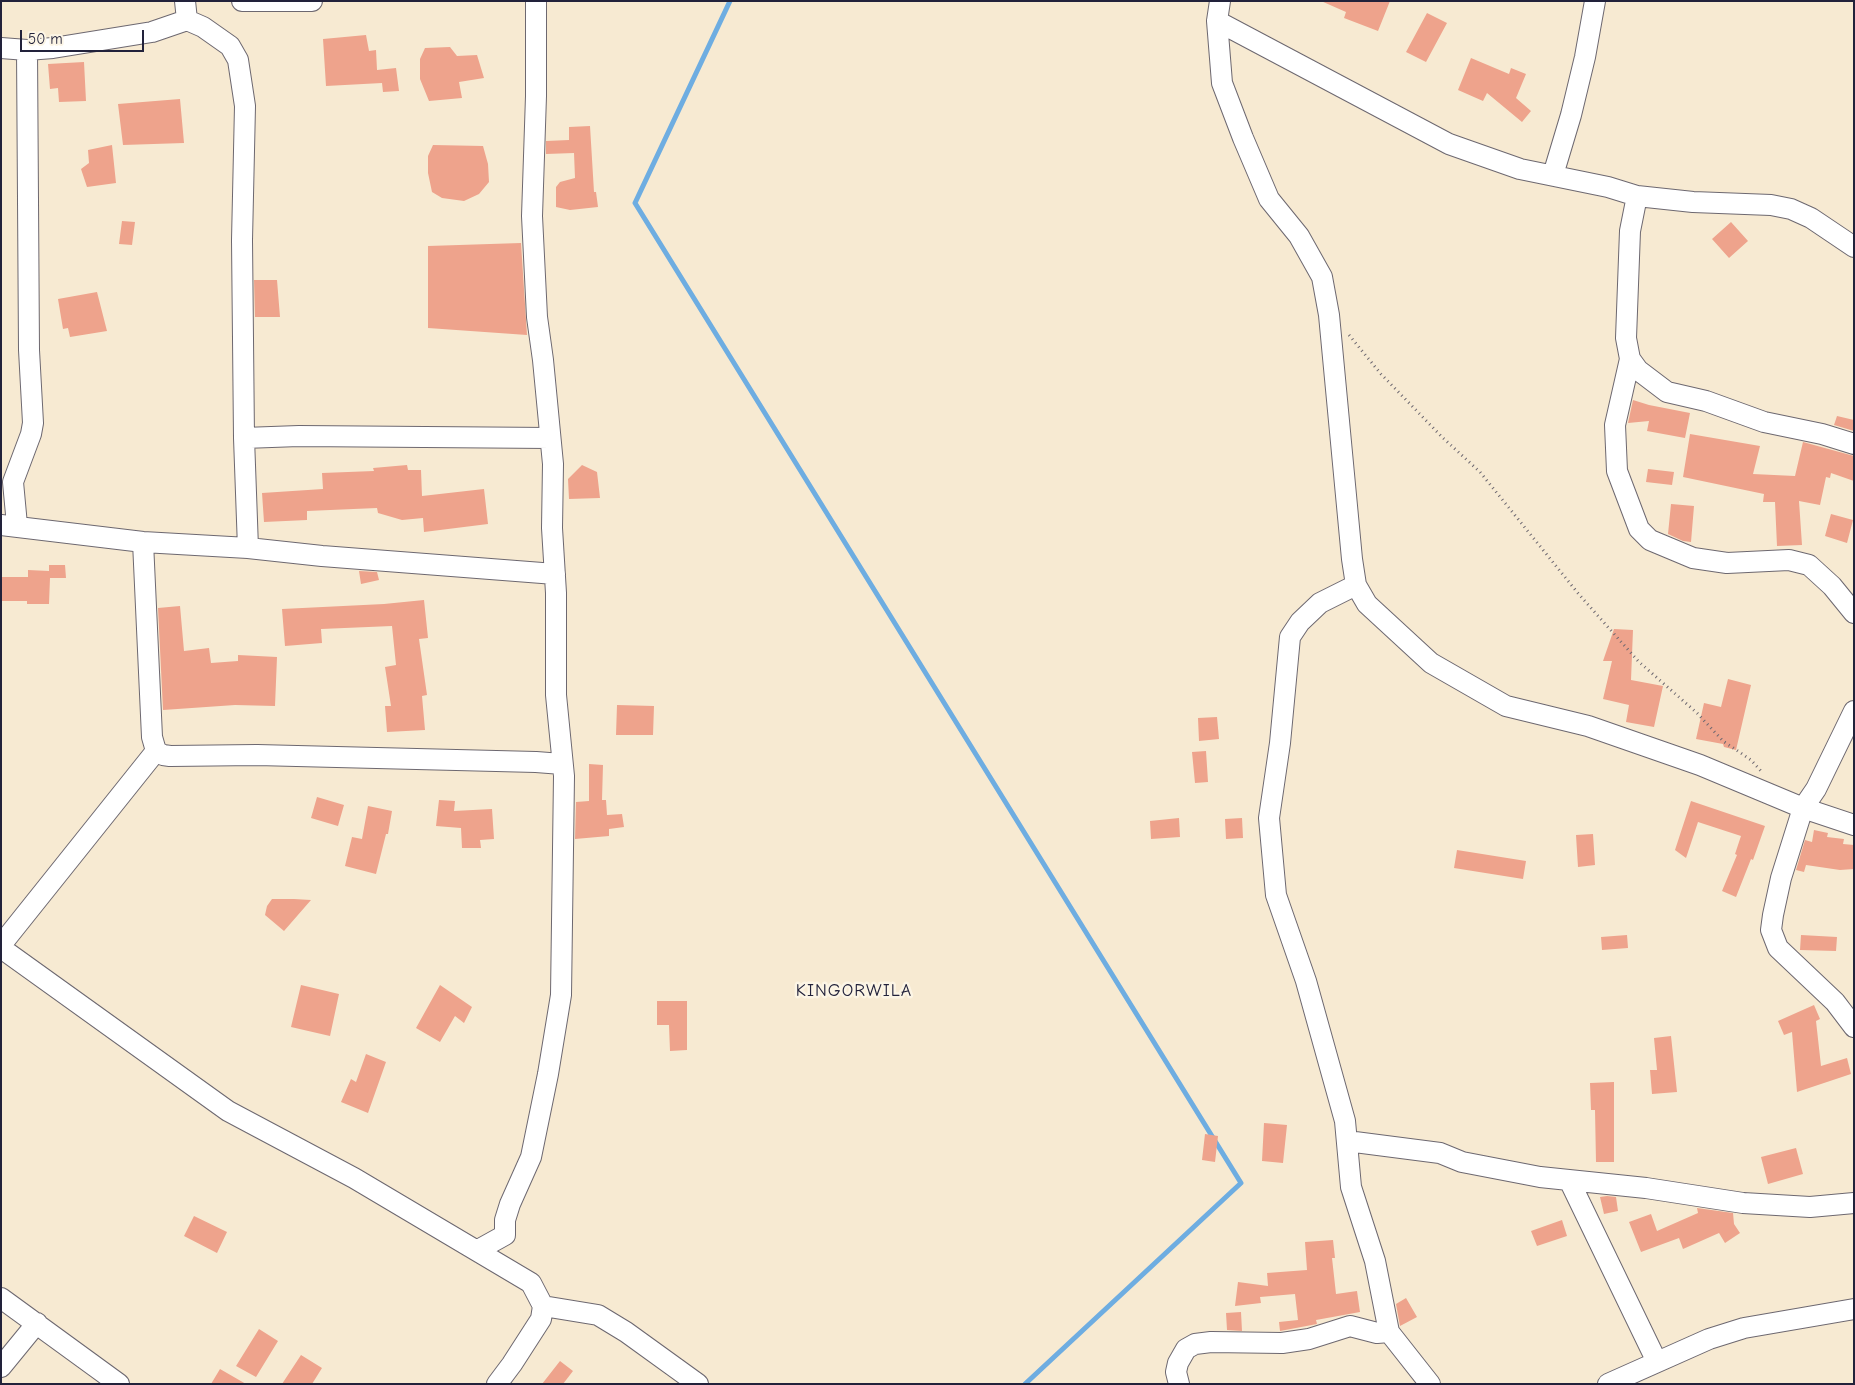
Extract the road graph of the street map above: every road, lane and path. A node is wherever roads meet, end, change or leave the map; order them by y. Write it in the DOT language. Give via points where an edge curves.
graph roads {
  1 [pos="242,1"];
  2 [pos="304,1"];
  3 [pos="312,1"];
  4 [pos="536,1"];
  5 [pos="1220,1"];
  6 [pos="1595,1"];
  7 [pos="186,11"];
  8 [pos="1218,22"];
  9 [pos="1,48"];
  10 [pos="27,50"];
  11 [pos="1553,175"];
  12 [pos="1637,196"];
  13 [pos="1854,247"];
  14 [pos="1329,315"];
  15 [pos="1630,359"];
  16 [pos="244,438"];
  17 [pos="550,438"];
  18 [pos="1854,444"];
  19 [pos="9,525"];
  20 [pos="142,542"];
  21 [pos="248,548"];
  22 [pos="554,574"];
  23 [pos="1356,585"];
  24 [pos="1854,613"];
  25 [pos="1854,711"];
  26 [pos="156,751"];
  27 [pos="562,764"];
  28 [pos="1763,773"];
  29 [pos="1803,808"];
  30 [pos="1854,825"];
  31 [pos="1,947"];
  32 [pos="1854,1027"];
  33 [pos="1347,1141"];
  34 [pos="1569,1180"];
  35 [pos="1854,1203"];
  36 [pos="478,1250"];
  37 [pos="1,1298"];
  38 [pos="542,1306"];
  39 [pos="1854,1309"];
  40 [pos="36,1324"];
  41 [pos="1389,1332"];
  42 [pos="1657,1362"];
  43 [pos="1,1367"];
  44 [pos="119,1384"];
  45 [pos="497,1384"];
  46 [pos="698,1384"];
  47 [pos="1179,1384"];
  48 [pos="1430,1384"];
  49 [pos="1608,1384"];
  1 -- 2 [label="street"];
  2 -- 3 [label="street"];
  4 -- 17 [label="street" via="532,216 537,317"];
  5 -- 8 [label="street"];
  6 -- 11 [label="street" via="1571,115"];
  7 -- 10 [label="street" via="152,32"];
  7 -- 16 [label="street" via="230,46 238,60 244,106"];
  8 -- 11 [label="street" via="1449,144 1520,169"];
  8 -- 14 [label="street" via="1222,83 1239,129 1269,199 1299,236 1322,277"];
  9 -- 10 [label="street"];
  10 -- 19 [label="street" via="29,350 33,424 13,482"];
  11 -- 12 [label="street"];
  12 -- 13 [label="street" via="1791,208"];
  12 -- 15 [label="street" via="1630,231 1628,268 1626,338"];
  14 -- 23 [label="street"];
  14 -- 28 [label="path" via="1381,374 1480,472 1577,592 1638,661 1697,713 1723,741 1751,760"];
  15 -- 18 [label="street" via="1638,370 1667,392 1706,400 1764,422"];
  15 -- 24 [label="street" via="1615,425 1617,471 1639,529 1650,540 1693,558 1727,564 1789,560 1809,565"];
  16 -- 17 [label="street"];
  16 -- 21 [label="street"];
  17 -- 22 [label="street"];
  19 -- 20 [label="street"];
  20 -- 21 [label="street"];
  20 -- 26 [label="street" via="152,737"];
  21 -- 22 [label="street"];
  22 -- 27 [label="street" via="556,694"];
  23 -- 29 [label="street" via="1367,604 1431,663 1506,706 1597,730 1700,765"];
  23 -- 33 [label="street" via="1320,603 1290,637 1269,818 1276,895 1306,981 1345,1121"];
  25 -- 29 [label="street" via="1816,789"];
  26 -- 27 [label="street" via="170,756 257,755"];
  26 -- 31 [label="street"];
  27 -- 36 [label="street" via="561,995 548,1074 531,1157 510,1204 505,1235"];
  29 -- 30 [label="street"];
  29 -- 32 [label="street" via="1781,878 1771,930 1778,948 1835,1002"];
  31 -- 36 [label="street" via="228,1111 354,1178"];
  33 -- 34 [label="street" via="1440,1153 1462,1162"];
  33 -- 41 [label="street" via="1351,1187 1375,1261"];
  34 -- 35 [label="street" via="1743,1203 1810,1207"];
  34 -- 42 [label="street"];
  36 -- 38 [label="street" via="531,1283"];
  37 -- 40 [label="street"];
  38 -- 45 [label="street" via="541,1319"];
  38 -- 46 [label="street" via="598,1315"];
  39 -- 42 [label="street" via="1744,1328"];
  40 -- 43 [label="street"];
  40 -- 44 [label="street"];
  41 -- 47 [label="street" via="1377,1333 1350,1326 1309,1339 1282,1343 1195,1344 1186,1348 1178,1363"];
  41 -- 48 [label="street"];
  42 -- 49 [label="street"];
}
